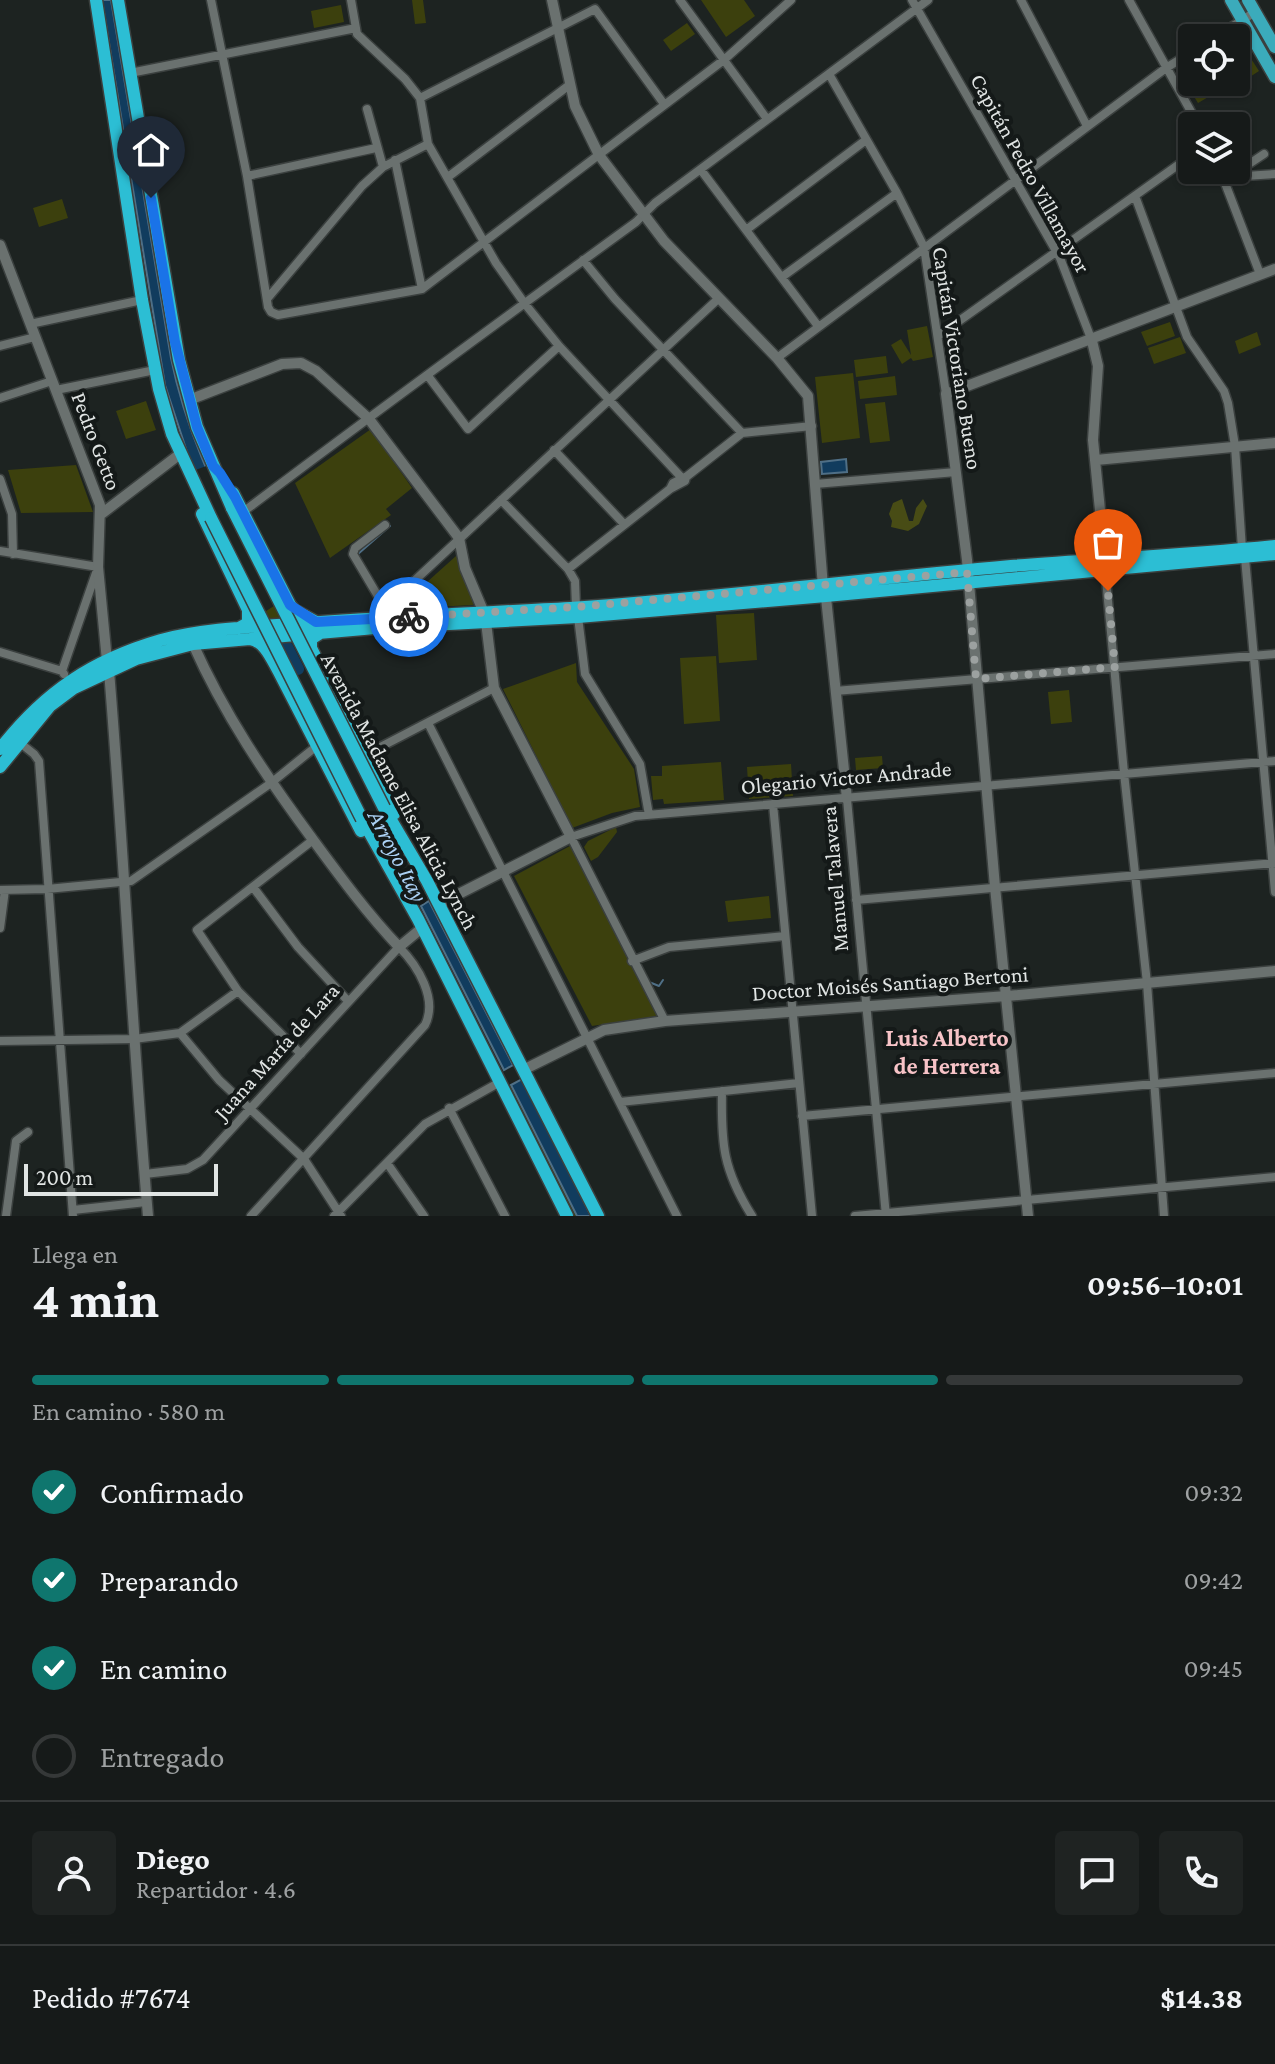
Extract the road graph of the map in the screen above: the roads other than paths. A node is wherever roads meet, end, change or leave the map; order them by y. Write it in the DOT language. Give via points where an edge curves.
graph roads {
  1 [pos="96,0"];
  2 [pos="118,0"];
  3 [pos="211,0"];
  4 [pos="351,0"];
  5 [pos="552,0"];
  6 [pos="680,0"];
  7 [pos="791,0"];
  8 [pos="928,0"];
  9 [pos="1021,0"];
  10 [pos="1129,0"];
  11 [pos="1231,0"];
  12 [pos="1248,0"];
  13 [pos="914,4"];
  14 [pos="1255,12"];
  15 [pos="1242,20"];
  16 [pos="1236,24"];
  17 [pos="356,28"];
  18 [pos="557,28"];
  19 [pos="1275,47"];
  20 [pos="222,55"];
  21 [pos="725,59"];
  22 [pos="1178,61"];
  23 [pos="1166,68"];
  24 [pos="130,73"];
  25 [pos="829,74"];
  26 [pos="1275,77"];
  27 [pos="568,86"];
  28 [pos="420,98"];
  29 [pos="664,104"];
  30 [pos="367,109"];
  31 [pos="1191,112"];
  32 [pos="767,119"];
  33 [pos="1087,126"];
  34 [pos="866,140"];
  35 [pos="428,144"];
  36 [pos="376,148"];
  37 [pos="1264,154"];
  38 [pos="599,155"];
  39 [pos="395,160"];
  40 [pos="1250,163"];
  41 [pos="1178,165"];
  42 [pos="383,167"];
  43 [pos="701,170"];
  44 [pos="1275,174"];
  45 [pos="247,176"];
  46 [pos="1250,176"];
  47 [pos="448,177"];
  48 [pos="1016,181"];
  49 [pos="1229,184"];
  50 [pos="897,193"];
  51 [pos="1135,196"];
  52 [pos="643,214"];
  53 [pos="746,230"];
  54 [pos="484,241"];
  55 [pos="0,245"];
  56 [pos="924,247"];
  57 [pos="1056,252"];
  58 [pos="583,260"];
  59 [pos="1275,269"];
  60 [pos="1260,274"];
  61 [pos="782,277"];
  62 [pos="422,289"];
  63 [pos="267,299"];
  64 [pos="718,299"];
  65 [pos="142,300"];
  66 [pos="525,304"];
  67 [pos="1175,307"];
  68 [pos="30,324"];
  69 [pos="818,326"];
  70 [pos="938,336"];
  71 [pos="35,337"];
  72 [pos="1092,341"];
  73 [pos="0,346"];
  74 [pos="559,346"];
  75 [pos="664,350"];
  76 [pos="777,358"];
  77 [pos="155,370"];
  78 [pos="428,376"];
  79 [pos="54,386"];
  80 [pos="946,394"];
  81 [pos="0,398"];
  82 [pos="189,400"];
  83 [pos="609,400"];
  84 [pos="369,419"];
  85 [pos="812,426"];
  86 [pos="742,433"];
  87 [pos="1275,443"];
  88 [pos="1235,446"];
  89 [pos="554,450"];
  90 [pos="180,454"];
  91 [pos="1096,460"];
  92 [pos="956,472"];
  93 [pos="191,477"];
  94 [pos="684,477"];
  95 [pos="0,479"];
  96 [pos="815,484"];
  97 [pos="501,500"];
  98 [pos="237,510"];
  99 [pos="100,515"];
  100 [pos="624,524"];
  101 [pos="385,525"];
  102 [pos="459,538"];
  103 [pos="1275,546"];
  104 [pos="0,551"];
  105 [pos="1244,553"];
  106 [pos="13,554"];
  107 [pos="1275,554"];
  108 [pos="1105,564"];
  109 [pos="98,567"];
  110 [pos="568,569"];
  111 [pos="968,577"];
  112 [pos="825,591"];
  113 [pos="577,612"];
  114 [pos="382,614"];
  115 [pos="485,618"];
  116 [pos="319,627"];
  117 [pos="242,634"];
  118 [pos="193,644"];
  119 [pos="0,652"];
  120 [pos="1275,654"];
  121 [pos="1252,656"];
  122 [pos="108,666"];
  123 [pos="1115,667"];
  124 [pos="65,676"];
  125 [pos="976,679"];
  126 [pos="494,688"];
  127 [pos="835,691"];
  128 [pos="428,723"];
  129 [pos="19,742"];
  130 [pos="318,745"];
  131 [pos="0,749"];
  132 [pos="365,755"];
  133 [pos="1275,761"];
  134 [pos="1263,763"];
  135 [pos="0,767"];
  136 [pos="1124,773"];
  137 [pos="271,783"];
  138 [pos="988,784"];
  139 [pos="847,799"];
  140 [pos="773,804"];
  141 [pos="649,815"];
  142 [pos="571,837"];
  143 [pos="313,840"];
  144 [pos="1274,863"];
  145 [pos="389,868"];
  146 [pos="503,872"];
  147 [pos="1136,875"];
  148 [pos="427,881"];
  149 [pos="125,883"];
  150 [pos="253,887"];
  151 [pos="995,887"];
  152 [pos="47,889"];
  153 [pos="3,890"];
  154 [pos="1275,892"];
  155 [pos="856,900"];
  156 [pos="439,904"];
  157 [pos="0,928"];
  158 [pos="422,928"];
  159 [pos="785,936"];
  160 [pos="399,947"];
  161 [pos="632,961"];
  162 [pos="1275,971"];
  163 [pos="1147,983"];
  164 [pos="238,991"];
  165 [pos="1007,996"];
  166 [pos="348,1001"];
  167 [pos="865,1006"];
  168 [pos="793,1010"];
  169 [pos="665,1021"];
  170 [pos="180,1033"];
  171 [pos="588,1036"];
  172 [pos="134,1039"];
  173 [pos="0,1041"];
  174 [pos="60,1041"];
  175 [pos="301,1054"];
  176 [pos="1275,1073"];
  177 [pos="512,1076"];
  178 [pos="799,1083"];
  179 [pos="1155,1084"];
  180 [pos="722,1091"];
  181 [pos="1016,1097"];
  182 [pos="620,1102"];
  183 [pos="449,1108"];
  184 [pos="251,1110"];
  185 [pos="876,1110"];
  186 [pos="802,1116"];
  187 [pos="28,1132"];
  188 [pos="304,1159"];
  189 [pos="387,1163"];
  190 [pos="145,1174"];
  191 [pos="1275,1177"];
  192 [pos="1162,1188"];
  193 [pos="1027,1199"];
  194 [pos="146,1202"];
  195 [pos="73,1213"];
  196 [pos="338,1215"];
  197 [pos="886,1215"];
  198 [pos="6,1216"];
  199 [pos="148,1216"];
  200 [pos="251,1216"];
  201 [pos="424,1216"];
  202 [pos="505,1216"];
  203 [pos="567,1216"];
  204 [pos="598,1216"];
  205 [pos="677,1216"];
  206 [pos="752,1216"];
  207 [pos="812,1216"];
  208 [pos="855,1216"];
  209 [pos="1028,1216"];
  210 [pos="1164,1216"];
  1 -- 65 [label="highway, Avenida Madame Elisa Alicia Lynch"];
  2 -- 24 [label="highway, Avenida Madame Elisa Alicia Lynch"];
  3 -- 20 [label="street"];
  4 -- 17 [label="street"];
  5 -- 18 [label="street, Manuel Talavera"];
  6 -- 21 [label="street"];
  7 -- 21 [label="street"];
  8 -- 13 [label="street"];
  9 -- 33 [label="street"];
  10 -- 23 [label="street"];
  11 -- 15 [label="main road"];
  12 -- 14 [label="main road"];
  13 -- 25 [label="street"];
  13 -- 48 [label="street, Capitán Pedro Villamayor"];
  14 -- 15 [label="street"];
  14 -- 19 [label="main road"];
  15 -- 16 [label="street"];
  15 -- 26 [label="main road"];
  17 -- 20 [label="street"];
  17 -- 28 [label="street"];
  18 -- 27 [label="street, Manuel Talavera"];
  18 -- 28 [label="street"];
  18 -- 29 [label="street" via="595,9"];
  20 -- 24 [label="street"];
  20 -- 45 [label="street"];
  21 -- 29 [label="street"];
  21 -- 32 [label="street"];
  22 -- 23 [label="street"];
  23 -- 31 [label="street"];
  23 -- 33 [label="street"];
  24 -- 82 [label="highway, Avenida Madame Elisa Alicia Lynch"];
  25 -- 32 [label="street"];
  25 -- 34 [label="street, Capitán Victoriano Bueno"];
  27 -- 38 [label="street, Manuel Talavera"];
  27 -- 47 [label="street"];
  28 -- 35 [label="street"];
  29 -- 38 [label="street"];
  30 -- 36 [label="street"];
  32 -- 43 [label="street"];
  33 -- 48 [label="street"];
  34 -- 50 [label="street, Capitán Victoriano Bueno"];
  34 -- 53 [label="street"];
  35 -- 39 [label="street"];
  35 -- 47 [label="street"];
  36 -- 42 [label="street"];
  36 -- 45 [label="street"];
  37 -- 40 [label="street"];
  38 -- 52 [label="street, Manuel Talavera"];
  38 -- 54 [label="street"];
  39 -- 42 [label="street"];
  39 -- 62 [label="street"];
  41 -- 51 [label="street"];
  42 -- 63 [label="street"];
  43 -- 52 [label="street"];
  43 -- 53 [label="street"];
  44 -- 46 [label="street"];
  45 -- 63 [label="street"];
  47 -- 54 [label="street"];
  48 -- 56 [label="street"];
  48 -- 57 [label="street, Capitán Pedro Villamayor"];
  49 -- 60 [label="street"];
  50 -- 56 [label="street, Capitán Victoriano Bueno"];
  50 -- 61 [label="street"];
  51 -- 57 [label="street"];
  51 -- 67 [label="street"];
  52 -- 58 [label="street"];
  52 -- 64 [label="street, Manuel Talavera"];
  53 -- 61 [label="street"];
  54 -- 62 [label="street"];
  54 -- 66 [label="street"];
  55 -- 68 [label="street, Pedro Getto"];
  56 -- 69 [label="street"];
  56 -- 70 [label="street, Capitán Victoriano Bueno"];
  57 -- 70 [label="street"];
  57 -- 72 [label="street, Capitán Pedro Villamayor"];
  58 -- 66 [label="street"];
  58 -- 75 [label="street"];
  59 -- 60 [label="street"];
  60 -- 67 [label="street"];
  61 -- 69 [label="street"];
  62 -- 63 [label="street" via="278,315 271,312"];
  64 -- 75 [label="street"];
  64 -- 76 [label="street, Manuel Talavera"];
  65 -- 68 [label="street"];
  65 -- 77 [label="highway, Avenida Madame Elisa Alicia Lynch"];
  66 -- 74 [label="street"];
  66 -- 78 [label="street"];
  67 -- 72 [label="street"];
  67 -- 88 [label="street" via="1194,349 1224,391"];
  68 -- 71 [label="street, Pedro Getto"];
  69 -- 76 [label="street"];
  70 -- 80 [label="street, Capitán Victoriano Bueno"];
  71 -- 73 [label="street"];
  71 -- 79 [label="street, Pedro Getto"];
  72 -- 80 [label="street"];
  72 -- 91 [label="street, Capitán Pedro Villamayor" via="1098,366"];
  74 -- 78 [label="street" via="468,429"];
  74 -- 83 [label="street"];
  75 -- 83 [label="street"];
  75 -- 86 [label="street"];
  76 -- 85 [label="street, Manuel Talavera" via="808,396"];
  77 -- 79 [label="street"];
  77 -- 90 [label="highway, Avenida Madame Elisa Alicia Lynch"];
  78 -- 84 [label="street"];
  79 -- 81 [label="street"];
  79 -- 99 [label="street, Pedro Getto"];
  80 -- 92 [label="street, Capitán Victoriano Bueno"];
  82 -- 84 [label="street" via="296,362 316,371"];
  82 -- 98 [label="highway, Avenida Madame Elisa Alicia Lynch" via="213,466"];
  83 -- 89 [label="street"];
  83 -- 94 [label="street"];
  84 -- 98 [label="street"];
  84 -- 102 [label="street"];
  85 -- 86 [label="street"];
  85 -- 96 [label="street, Manuel Talavera"];
  86 -- 94 [label="street"];
  87 -- 88 [label="street"];
  88 -- 91 [label="street"];
  88 -- 105 [label="street"];
  89 -- 97 [label="street"];
  89 -- 100 [label="street"];
  90 -- 93 [label="highway, Avenida Madame Elisa Alicia Lynch"];
  90 -- 99 [label="street"];
  91 -- 108 [label="street, Capitán Pedro Villamayor"];
  92 -- 96 [label="street"];
  92 -- 111 [label="street, Capitán Victoriano Bueno"];
  93 -- 117 [label="highway" via="201,513 248,610"];
  93 -- 145 [label="highway, Avenida Madame Elisa Alicia Lynch, bridge"];
  94 -- 100 [label="street" via="678,487"];
  95 -- 106 [label="street" via="12,514"];
  96 -- 112 [label="street, Manuel Talavera"];
  97 -- 102 [label="street"];
  97 -- 110 [label="street"];
  98 -- 116 [label="highway" via="290,605"];
  98 -- 148 [label="highway, Avenida Madame Elisa Alicia Lynch, bridge" via="384,808"];
  99 -- 109 [label="street, Pedro Getto"];
  100 -- 110 [label="street"];
  101 -- 114 [label="street" via="353,554"];
  102 -- 114 [label="street"];
  102 -- 115 [label="street"];
  103 -- 105 [label="highway"];
  104 -- 106 [label="street"];
  105 -- 107 [label="highway"];
  105 -- 108 [label="highway"];
  105 -- 121 [label="street"];
  106 -- 109 [label="street"];
  108 -- 111 [label="highway"];
  108 -- 123 [label="street"];
  109 -- 122 [label="street, Pedro Getto"];
  109 -- 124 [label="street"];
  110 -- 113 [label="street" via="575,581"];
  111 -- 112 [label="highway"];
  111 -- 125 [label="street, Capitán Victoriano Bueno"];
  112 -- 113 [label="highway"];
  112 -- 127 [label="street, Manuel Talavera"];
  113 -- 115 [label="highway"];
  113 -- 141 [label="street" via="585,674 640,764"];
  114 -- 115 [label="highway"];
  114 -- 116 [label="highway"];
  115 -- 116 [label="highway"];
  115 -- 126 [label="street"];
  116 -- 117 [label="highway"];
  116 -- 132 [label="highway" via="311,648"];
  117 -- 118 [label="highway"];
  117 -- 122 [label="highway" via="163,640"];
  117 -- 130 [label="highway" via="264,647"];
  118 -- 122 [label="highway"];
  118 -- 137 [label="street" via="232,722"];
  119 -- 124 [label="street"];
  120 -- 121 [label="street"];
  121 -- 123 [label="street"];
  121 -- 134 [label="street"];
  122 -- 124 [label="highway"];
  122 -- 129 [label="highway" via="62,696"];
  122 -- 149 [label="street, Pedro Getto"];
  123 -- 125 [label="street"];
  123 -- 136 [label="street"];
  124 -- 131 [label="highway"];
  125 -- 127 [label="street"];
  125 -- 138 [label="street, Capitán Victoriano Bueno"];
  126 -- 128 [label="street"];
  126 -- 142 [label="street"];
  127 -- 139 [label="street, Manuel Talavera"];
  128 -- 132 [label="street"];
  128 -- 146 [label="street"];
  129 -- 135 [label="highway"];
  129 -- 152 [label="street" via="39,761"];
  130 -- 137 [label="street"];
  130 -- 145 [label="highway" via="362,833"];
  132 -- 148 [label="highway"];
  133 -- 134 [label="street, Olegario Victor Andrade"];
  134 -- 136 [label="street, Olegario Victor Andrade"];
  134 -- 144 [label="street"];
  136 -- 138 [label="street, Olegario Victor Andrade"];
  136 -- 147 [label="street"];
  137 -- 143 [label="street"];
  137 -- 149 [label="street"];
  138 -- 139 [label="street, Olegario Victor Andrade"];
  138 -- 151 [label="street, Capitán Victoriano Bueno"];
  139 -- 140 [label="street, Olegario Victor Andrade"];
  139 -- 155 [label="street, Manuel Talavera"];
  140 -- 141 [label="street, Olegario Victor Andrade"];
  140 -- 159 [label="street"];
  141 -- 142 [label="street, Olegario Victor Andrade"];
  142 -- 146 [label="street, Olegario Victor Andrade"];
  142 -- 161 [label="street"];
  143 -- 150 [label="street"];
  143 -- 160 [label="street"];
  144 -- 147 [label="street"];
  144 -- 154 [label="street"];
  145 -- 158 [label="highway, Avenida Madame Elisa Alicia Lynch"];
  146 -- 156 [label="street, Olegario Victor Andrade"];
  146 -- 171 [label="street"];
  147 -- 151 [label="street"];
  147 -- 163 [label="street"];
  148 -- 156 [label="highway, Avenida Madame Elisa Alicia Lynch"];
  149 -- 152 [label="street"];
  149 -- 172 [label="street, Pedro Getto"];
  150 -- 164 [label="street" via="197,930"];
  150 -- 166 [label="street"];
  151 -- 155 [label="street"];
  151 -- 165 [label="street, Capitán Victoriano Bueno"];
  152 -- 153 [label="street"];
  152 -- 174 [label="street"];
  153 -- 157 [label="street"];
  155 -- 167 [label="street, Manuel Talavera"];
  156 -- 177 [label="highway, Avenida Madame Elisa Alicia Lynch"];
  158 -- 160 [label="street, Juana María de Lara"];
  158 -- 177 [label="highway, Avenida Madame Elisa Alicia Lynch"];
  159 -- 161 [label="street" via="669,947"];
  159 -- 168 [label="street"];
  160 -- 166 [label="street, Juana María de Lara"];
  160 -- 188 [label="street" via="423,982 428,1019"];
  161 -- 169 [label="street"];
  162 -- 163 [label="street, Doctor Moisés Santiago Bertoni"];
  163 -- 165 [label="street, Doctor Moisés Santiago Bertoni"];
  163 -- 179 [label="street"];
  164 -- 170 [label="street"];
  164 -- 175 [label="street"];
  165 -- 167 [label="street, Doctor Moisés Santiago Bertoni"];
  165 -- 181 [label="street, Capitán Victoriano Bueno"];
  166 -- 175 [label="street, Juana María de Lara"];
  167 -- 168 [label="street, Doctor Moisés Santiago Bertoni"];
  167 -- 185 [label="street, Manuel Talavera"];
  168 -- 169 [label="street, Doctor Moisés Santiago Bertoni"];
  168 -- 178 [label="street"];
  169 -- 171 [label="street, Doctor Moisés Santiago Bertoni"];
  170 -- 172 [label="street"];
  170 -- 184 [label="street"];
  171 -- 177 [label="street, Doctor Moisés Santiago Bertoni"];
  171 -- 182 [label="street"];
  172 -- 174 [label="street"];
  172 -- 190 [label="street, Pedro Getto"];
  173 -- 174 [label="street"];
  174 -- 195 [label="street"];
  175 -- 184 [label="street, Juana María de Lara"];
  176 -- 179 [label="street"];
  177 -- 183 [label="street"];
  177 -- 203 [label="highway, Avenida Madame Elisa Alicia Lynch"];
  177 -- 204 [label="highway, Avenida Madame Elisa Alicia Lynch"];
  178 -- 180 [label="street"];
  178 -- 186 [label="street"];
  179 -- 181 [label="street"];
  179 -- 192 [label="street"];
  180 -- 182 [label="street"];
  180 -- 206 [label="street" via="726,1164"];
  181 -- 185 [label="street"];
  181 -- 193 [label="street, Capitán Victoriano Bueno"];
  182 -- 205 [label="street"];
  183 -- 189 [label="street"];
  183 -- 202 [label="street"];
  184 -- 188 [label="street"];
  184 -- 190 [label="street, Juana María de Lara" via="200,1163"];
  185 -- 186 [label="street"];
  185 -- 197 [label="street, Manuel Talavera"];
  186 -- 207 [label="street"];
  187 -- 198 [label="street" via="16,1141"];
  188 -- 196 [label="street"];
  188 -- 200 [label="street"];
  189 -- 196 [label="street"];
  189 -- 201 [label="street"];
  190 -- 194 [label="street, Pedro Getto"];
  191 -- 192 [label="street"];
  192 -- 193 [label="street"];
  192 -- 210 [label="street"];
  193 -- 197 [label="street"];
  193 -- 209 [label="street, Capitán Victoriano Bueno"];
  194 -- 195 [label="street"];
  194 -- 199 [label="street, Pedro Getto"];
  197 -- 208 [label="street"];
}
